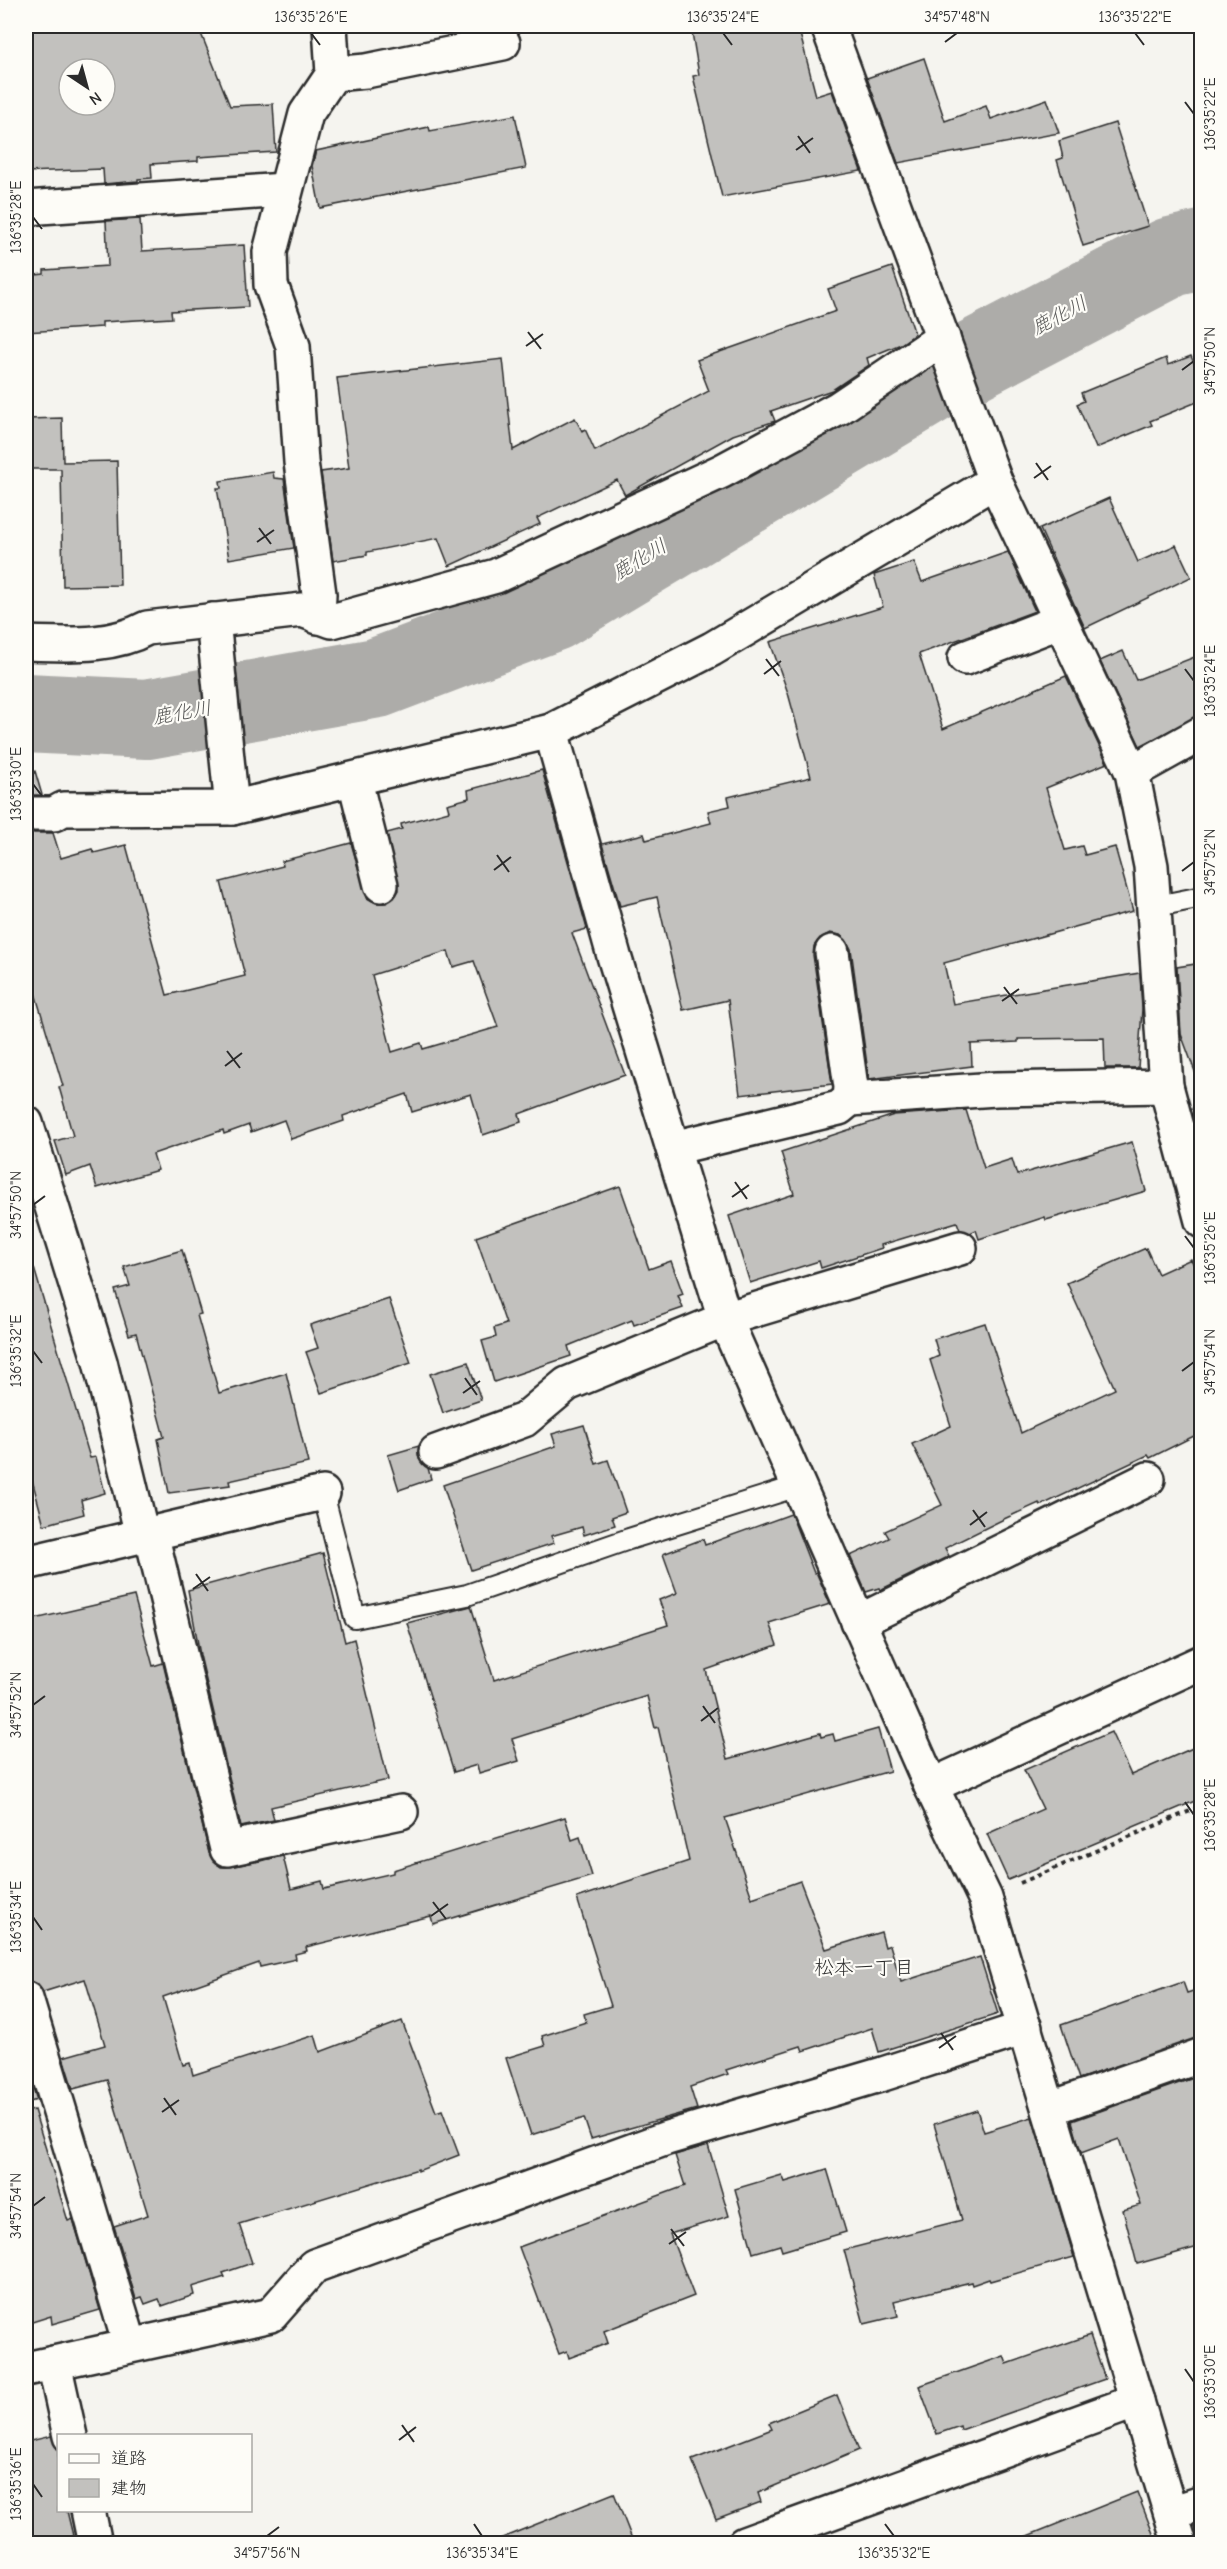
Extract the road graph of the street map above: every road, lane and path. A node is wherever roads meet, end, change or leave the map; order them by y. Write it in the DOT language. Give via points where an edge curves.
graph roads {
  1 [pos="330,26"];
  2 [pos="828,26"];
  3 [pos="503,43"];
  4 [pos="333,74"];
  5 [pos="285,190"];
  6 [pos="26,208"];
  7 [pos="943,338"];
  8 [pos="995,481"];
  9 [pos="318,617"];
  10 [pos="213,620"];
  11 [pos="1061,621"];
  12 [pos="26,644"];
  13 [pos="965,658"];
  14 [pos="550,731"];
  15 [pos="1202,733"];
  16 [pos="1132,772"];
  17 [pos="354,780"];
  18 [pos="232,808"];
  19 [pos="26,814"];
  20 [pos="381,885"];
  21 [pos="1202,897"];
  22 [pos="1152,907"];
  23 [pos="832,952"];
  24 [pos="1166,1086"];
  25 [pos="850,1099"];
  26 [pos="26,1123"];
  27 [pos="673,1148"];
  28 [pos="1202,1221"];
  29 [pos="960,1248"];
  30 [pos="725,1319"];
  31 [pos="436,1452"];
  32 [pos="1148,1479"];
  33 [pos="798,1486"];
  34 [pos="322,1493"];
  35 [pos="147,1534"];
  36 [pos="26,1563"];
  37 [pos="858,1623"];
  38 [pos="1202,1662"];
  39 [pos="931,1786"];
  40 [pos="1202,1806"];
  41 [pos="401,1812"];
  42 [pos="985,1898"];
  43 [pos="26,1999"];
  44 [pos="1025,2028"];
  45 [pos="1202,2055"];
  46 [pos="1049,2109"];
  47 [pos="130,2345"];
  48 [pos="40,2366"];
  49 [pos="1137,2400"];
  50 [pos="69,2434"];
  51 [pos="1186,2508"];
  52 [pos="88,2512"];
  53 [pos="752,2542"];
  54 [pos="95,2544"];
  55 [pos="1180,2544"];
  1 -- 4 [label="street"];
  2 -- 7 [label="street"];
  3 -- 4 [label="street"];
  4 -- 5 [label="street" via="306,114"];
  5 -- 6 [label="street"];
  5 -- 9 [label="street" via="270,252 271,285 293,346 301,462 319,594"];
  7 -- 8 [label="street"];
  7 -- 9 [label="street" via="839,408 722,471 496,576 332,621"];
  8 -- 11 [label="street"];
  8 -- 14 [label="street" via="712,649"];
  9 -- 10 [label="street" via="302,610"];
  10 -- 12 [label="street" via="147,628 127,638 83,644"];
  10 -- 18 [label="street"];
  11 -- 13 [label="street"];
  11 -- 16 [label="street"];
  14 -- 17 [label="street"];
  14 -- 27 [label="street"];
  15 -- 16 [label="street"];
  16 -- 22 [label="street" via="1151,867"];
  17 -- 18 [label="street"];
  17 -- 20 [label="street"];
  18 -- 19 [label="street" via="63,809 54,814"];
  21 -- 22 [label="lane"];
  22 -- 24 [label="street"];
  23 -- 25 [label="street"];
  24 -- 25 [label="street" via="996,1089"];
  24 -- 28 [label="street"];
  25 -- 27 [label="street" via="839,1108"];
  26 -- 35 [label="street" via="100,1362"];
  27 -- 30 [label="street"];
  29 -- 30 [label="street"];
  30 -- 31 [label="street" via="567,1384 524,1420"];
  30 -- 33 [label="street"];
  32 -- 37 [label="street"];
  33 -- 34 [label="lane" via="467,1595 355,1618"];
  33 -- 37 [label="street"];
  34 -- 35 [label="street"];
  35 -- 36 [label="street"];
  35 -- 41 [label="street" via="227,1849"];
  37 -- 39 [label="street"];
  38 -- 39 [label="street"];
  39 -- 42 [label="street"];
  40 -- 42 [label="path"];
  42 -- 44 [label="street"];
  43 -- 47 [label="street"];
  44 -- 46 [label="street"];
  44 -- 47 [label="street" via="667,2139 314,2266 271,2315"];
  45 -- 46 [label="street"];
  46 -- 49 [label="street"];
  47 -- 48 [label="street"];
  48 -- 50 [label="street"];
  49 -- 51 [label="street"];
  49 -- 53 [label="street"];
  51 -- 55 [label="street"];
  52 -- 54 [label="street"];
}
